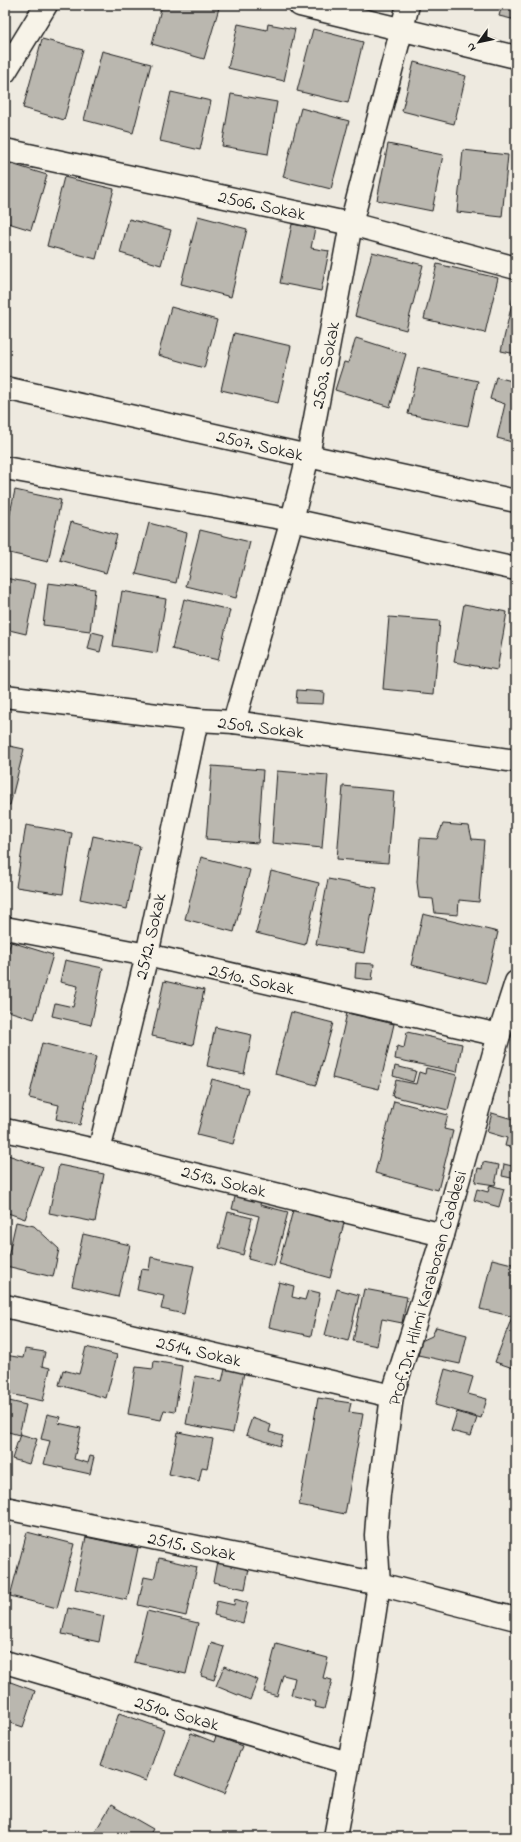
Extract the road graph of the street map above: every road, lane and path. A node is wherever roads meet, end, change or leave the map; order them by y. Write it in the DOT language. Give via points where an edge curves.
graph roads {
  1 [pos="46,5"];
  2 [pos="300,5"];
  3 [pos="408,5"];
  4 [pos="402,29"];
  5 [pos="516,57"];
  6 [pos="5,72"];
  7 [pos="5,150"];
  8 [pos="351,224"];
  9 [pos="516,268"];
  10 [pos="5,388"];
  11 [pos="308,456"];
  12 [pos="5,468"];
  13 [pos="516,500"];
  14 [pos="292,520"];
  15 [pos="516,569"];
  16 [pos="5,696"];
  17 [pos="197,720"];
  18 [pos="234,722"];
  19 [pos="516,761"];
  20 [pos="5,928"];
  21 [pos="146,955"];
  22 [pos="516,982"];
  23 [pos="499,1035"];
  24 [pos="5,1130"];
  25 [pos="99,1151"];
  26 [pos="443,1235"];
  27 [pos="5,1306"];
  28 [pos="392,1396"];
  29 [pos="5,1508"];
  30 [pos="379,1584"];
  31 [pos="516,1619"];
  32 [pos="5,1662"];
  33 [pos="348,1763"];
  34 [pos="335,1837"];
  1 -- 6 [label="street"];
  2 -- 4 [label="street"];
  3 -- 4 [label="street, 2503. Sokak"];
  4 -- 5 [label="street"];
  4 -- 8 [label="street, 2503. Sokak"];
  7 -- 8 [label="street, 2506. Sokak"];
  8 -- 9 [label="street, 2506. Sokak"];
  8 -- 11 [label="street, 2503. Sokak"];
  10 -- 11 [label="street, 2507. Sokak"];
  11 -- 13 [label="street, 2507. Sokak"];
  11 -- 14 [label="street, 2503. Sokak"];
  12 -- 14 [label="street"];
  14 -- 15 [label="street"];
  14 -- 18 [label="street, 2503. Sokak"];
  16 -- 17 [label="street, 2509. Sokak"];
  17 -- 18 [label="street, 2509. Sokak"];
  17 -- 21 [label="street, 2512. Sokak"];
  18 -- 19 [label="street, 2509. Sokak"];
  20 -- 21 [label="street, 2510. Sokak"];
  21 -- 23 [label="street, 2510. Sokak"];
  21 -- 25 [label="street, 2512. Sokak"];
  22 -- 23 [label="street, Prof.Dr. Hilmi Karaboran Caddesi"];
  23 -- 26 [label="street, Prof.Dr. Hilmi Karaboran Caddesi"];
  24 -- 25 [label="street, 2513. Sokak"];
  25 -- 26 [label="street, 2513. Sokak"];
  26 -- 28 [label="street, Prof.Dr. Hilmi Karaboran Caddesi"];
  27 -- 28 [label="street, 2514. Sokak"];
  28 -- 30 [label="street, Prof.Dr. Hilmi Karaboran Caddesi" via="376,1535"];
  29 -- 30 [label="street, 2515. Sokak"];
  30 -- 31 [label="street, 2515. Sokak"];
  30 -- 33 [label="street, Prof.Dr. Hilmi Karaboran Caddesi"];
  32 -- 33 [label="street, 2510. Sokak"];
  33 -- 34 [label="street, Prof.Dr. Hilmi Karaboran Caddesi"];
}
